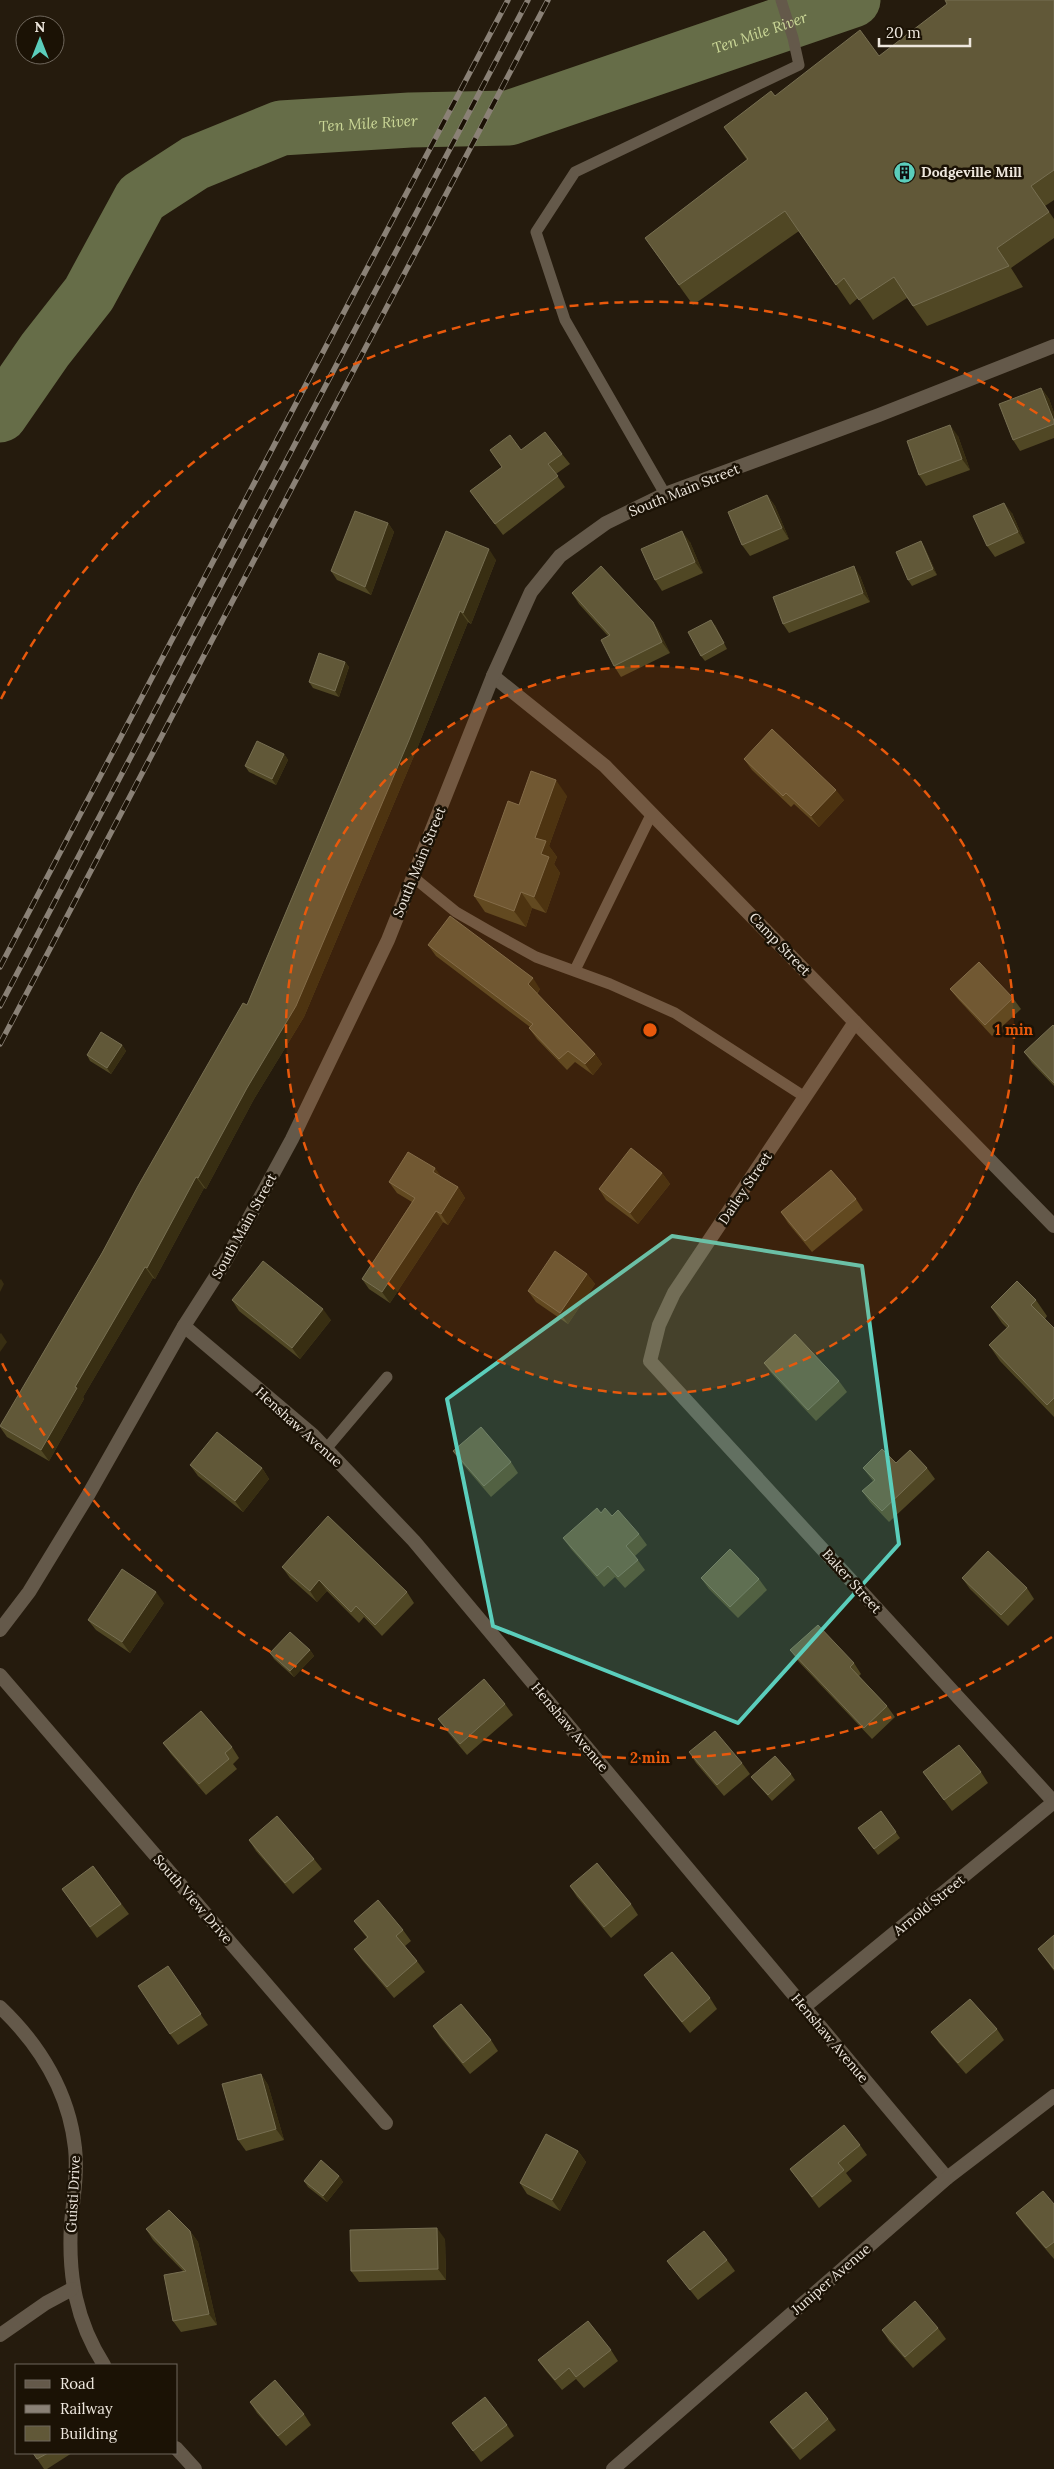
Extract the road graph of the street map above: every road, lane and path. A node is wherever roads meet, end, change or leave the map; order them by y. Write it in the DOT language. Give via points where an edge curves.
graph roads {
  1 [pos="780,0"];
  2 [pos="1054,346"];
  3 [pos="665,494"];
  4 [pos="493,676"];
  5 [pos="652,814"];
  6 [pos="414,877"];
  7 [pos="575,970"];
  8 [pos="855,1022"];
  9 [pos="805,1098"];
  10 [pos="1054,1226"];
  11 [pos="184,1326"];
  12 [pos="650,1361"];
  13 [pos="387,1377"];
  14 [pos="326,1449"];
  15 [pos="0,1630"];
  16 [pos="0,1675"];
  17 [pos="1054,1802"];
  18 [pos="0,2007"];
  19 [pos="804,2007"];
  20 [pos="1054,2096"];
  21 [pos="386,2123"];
  22 [pos="947,2178"];
  23 [pos="72,2289"];
  24 [pos="0,2335"];
  25 [pos="103,2364"];
  26 [pos="178,2450"];
  27 [pos="195,2469"];
  28 [pos="613,2469"];
  1 -- 3 [label="lane" via="799,65 575,172 536,232 565,320"];
  2 -- 3 [label="street, South Main Street"];
  3 -- 4 [label="street, South Main Street" via="606,523 560,556 531,592"];
  4 -- 5 [label="street, Camp Street" via="605,766"];
  4 -- 6 [label="street, South Main Street"];
  5 -- 7 [label="lane"];
  5 -- 8 [label="street, Camp Street"];
  6 -- 7 [label="lane" via="456,912 488,931 536,957"];
  6 -- 11 [label="street, South Main Street" via="388,940 292,1139 225,1262"];
  7 -- 9 [label="lane" via="675,1012"];
  8 -- 9 [label="street, Dailey Street"];
  8 -- 10 [label="street, Camp Street"];
  9 -- 12 [label="street, Dailey Street" via="674,1294 659,1325"];
  11 -- 14 [label="street, Henshaw Avenue"];
  11 -- 15 [label="street, South Main Street" via="82,1505 29,1592"];
  12 -- 17 [label="street, Baker Street"];
  13 -- 14 [label="lane"];
  14 -- 19 [label="street, Henshaw Avenue" via="414,1540"];
  16 -- 21 [label="street, South View Drive"];
  17 -- 19 [label="street, Arnold Street"];
  18 -- 23 [label="street, Guisti Drive" via="34,2045 52,2073 67,2107 75,2149 76,2188 70,2258"];
  19 -- 22 [label="street, Henshaw Avenue"];
  20 -- 22 [label="street, Juniper Avenue"];
  22 -- 28 [label="street, Juniper Avenue"];
  23 -- 24 [label="street"];
  23 -- 25 [label="street, Guisti Drive" via="91,2345"];
  26 -- 27 [label="street"];
}
